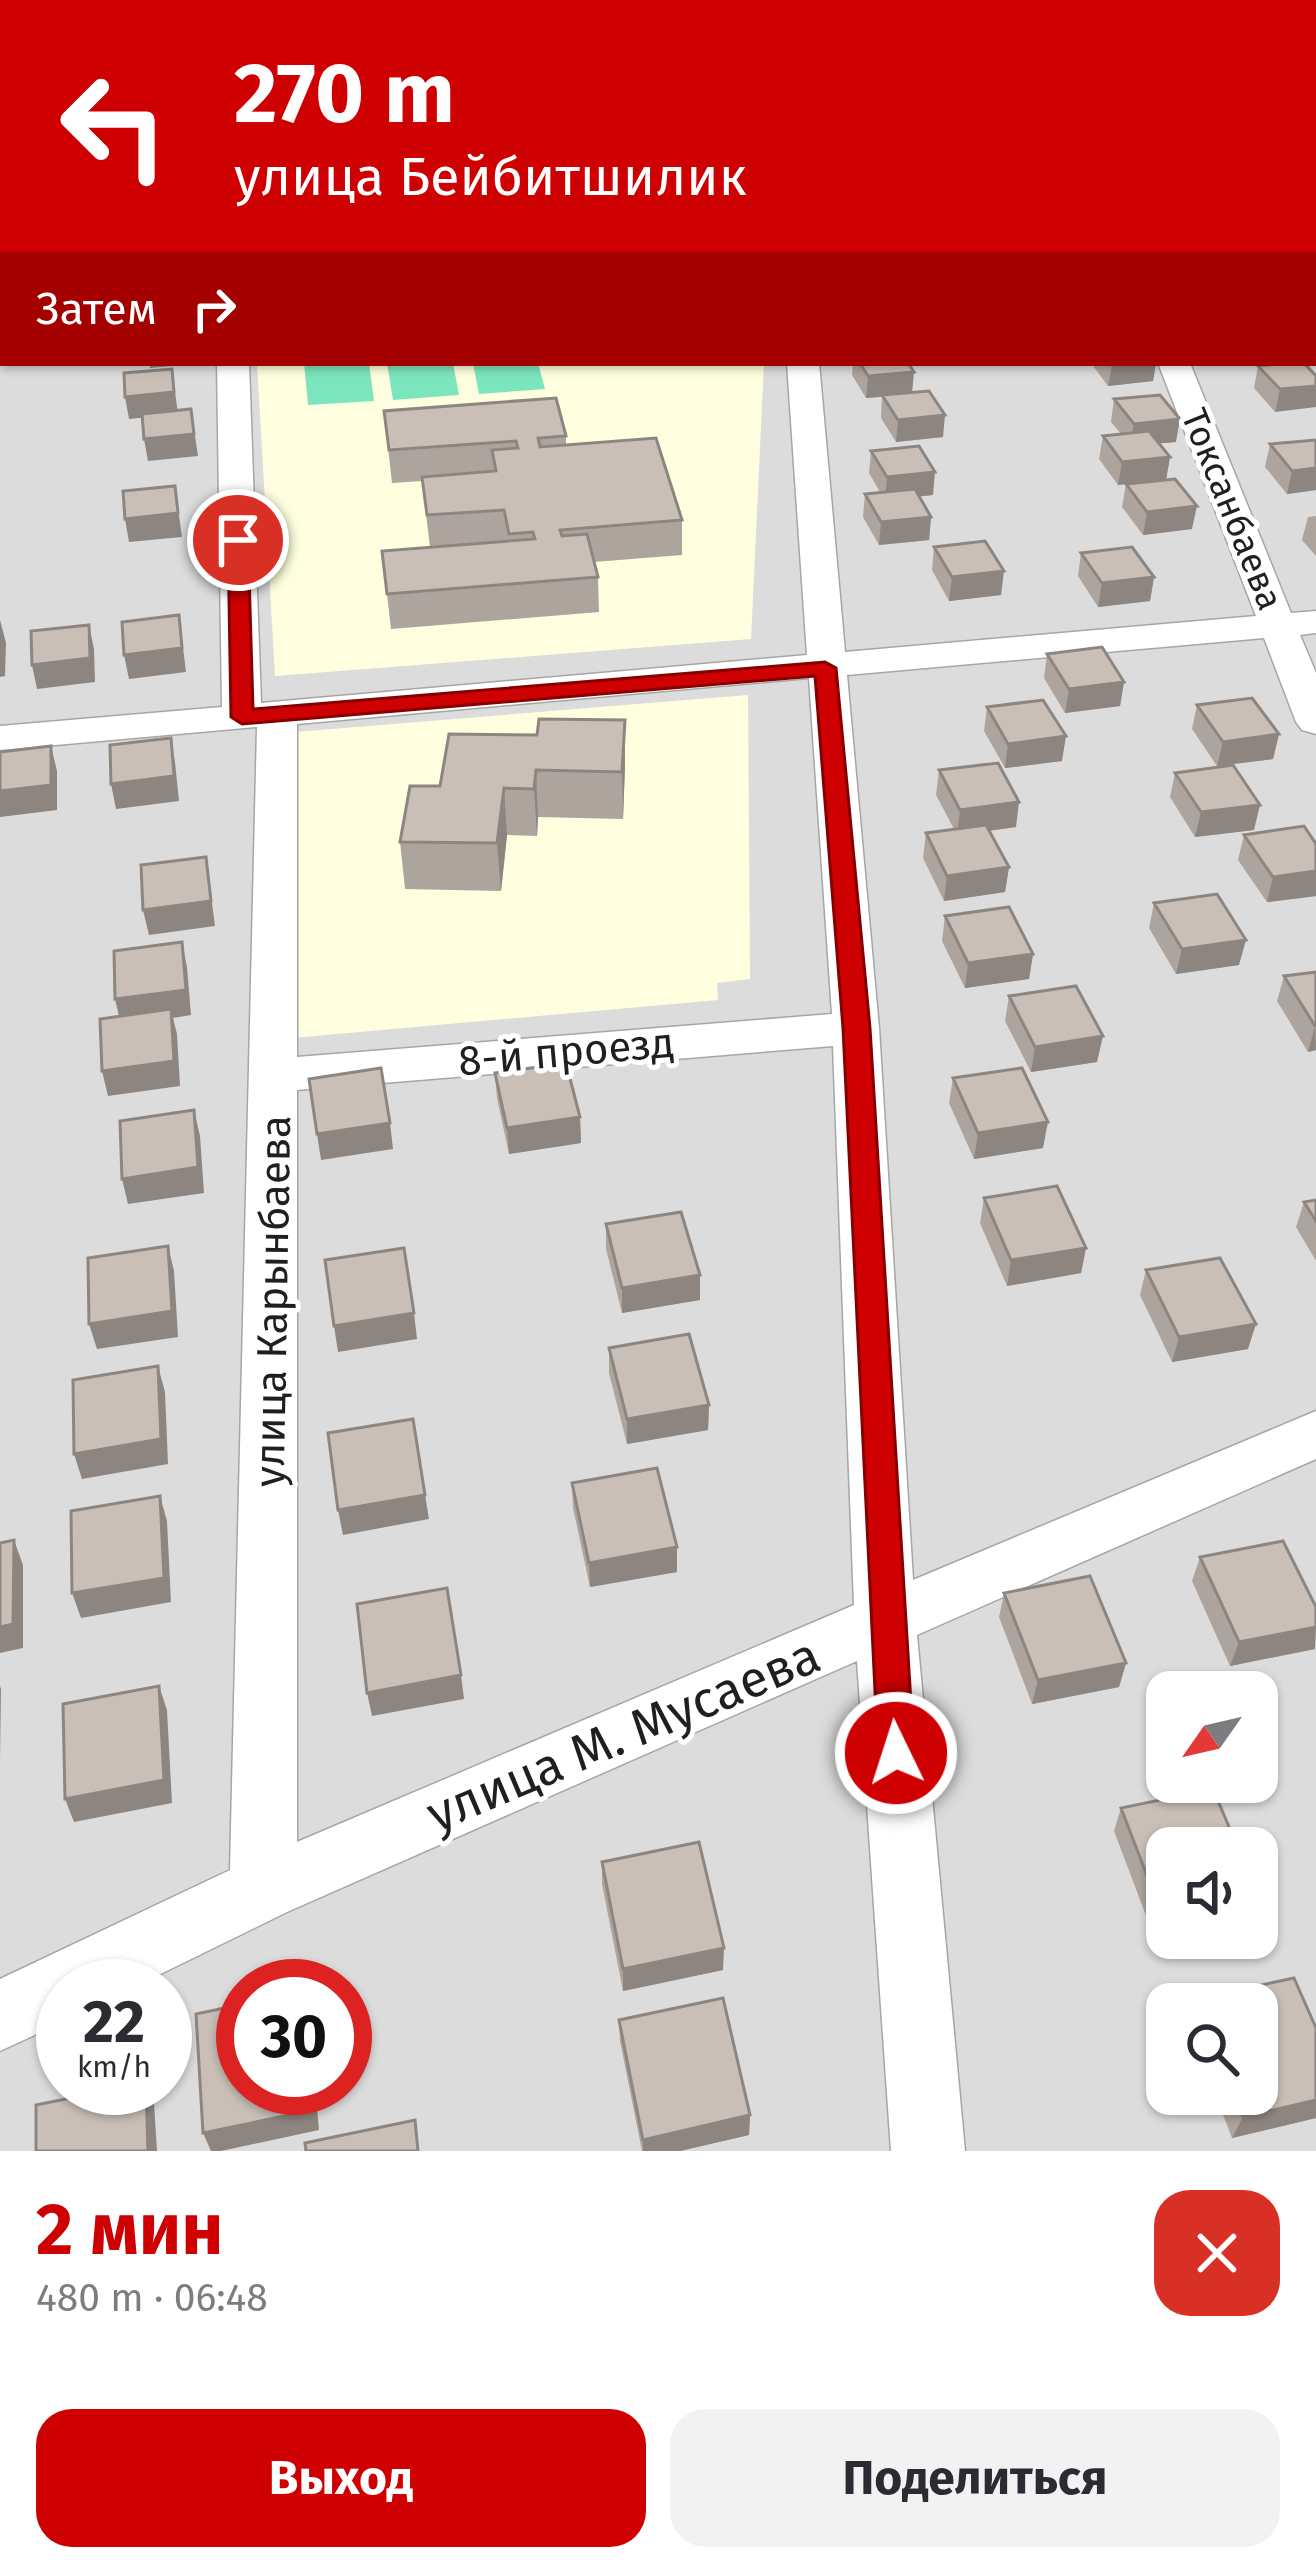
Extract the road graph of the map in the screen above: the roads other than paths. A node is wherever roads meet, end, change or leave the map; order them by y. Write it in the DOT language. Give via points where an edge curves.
graph roads {
  1 [pos="233,366"];
  2 [pos="803,366"];
  3 [pos="1175,366"];
  4 [pos="1298,623"];
  5 [pos="825,668"];
  6 [pos="260,716"];
  7 [pos="1316,722"];
  8 [pos="0,738"];
  9 [pos="856,1028"];
  10 [pos="275,1075"];
  11 [pos="1316,1434"];
  12 [pos="886,1620"];
  13 [pos="263,1889"];
  14 [pos="0,2016"];
  15 [pos="928,2151"];
  1 -- 6 [label="street, улица Карынбаева"];
  2 -- 5 [label="street"];
  3 -- 4 [label="street, Токсанбаева"];
  4 -- 5 [label="street"];
  4 -- 7 [label="street, Токсанбаева"];
  5 -- 6 [label="street"];
  5 -- 9 [label="street"];
  6 -- 8 [label="street"];
  6 -- 10 [label="street, улица Карынбаева"];
  9 -- 10 [label="street, 8-й проезд"];
  9 -- 12 [label="street"];
  10 -- 13 [label="street, улица Карынбаева"];
  11 -- 12 [label="street, улица М. Мусаева"];
  12 -- 13 [label="street, улица М. Мусаева"];
  12 -- 15 [label="street"];
  13 -- 14 [label="street, улица М. Мусаева"];
}
